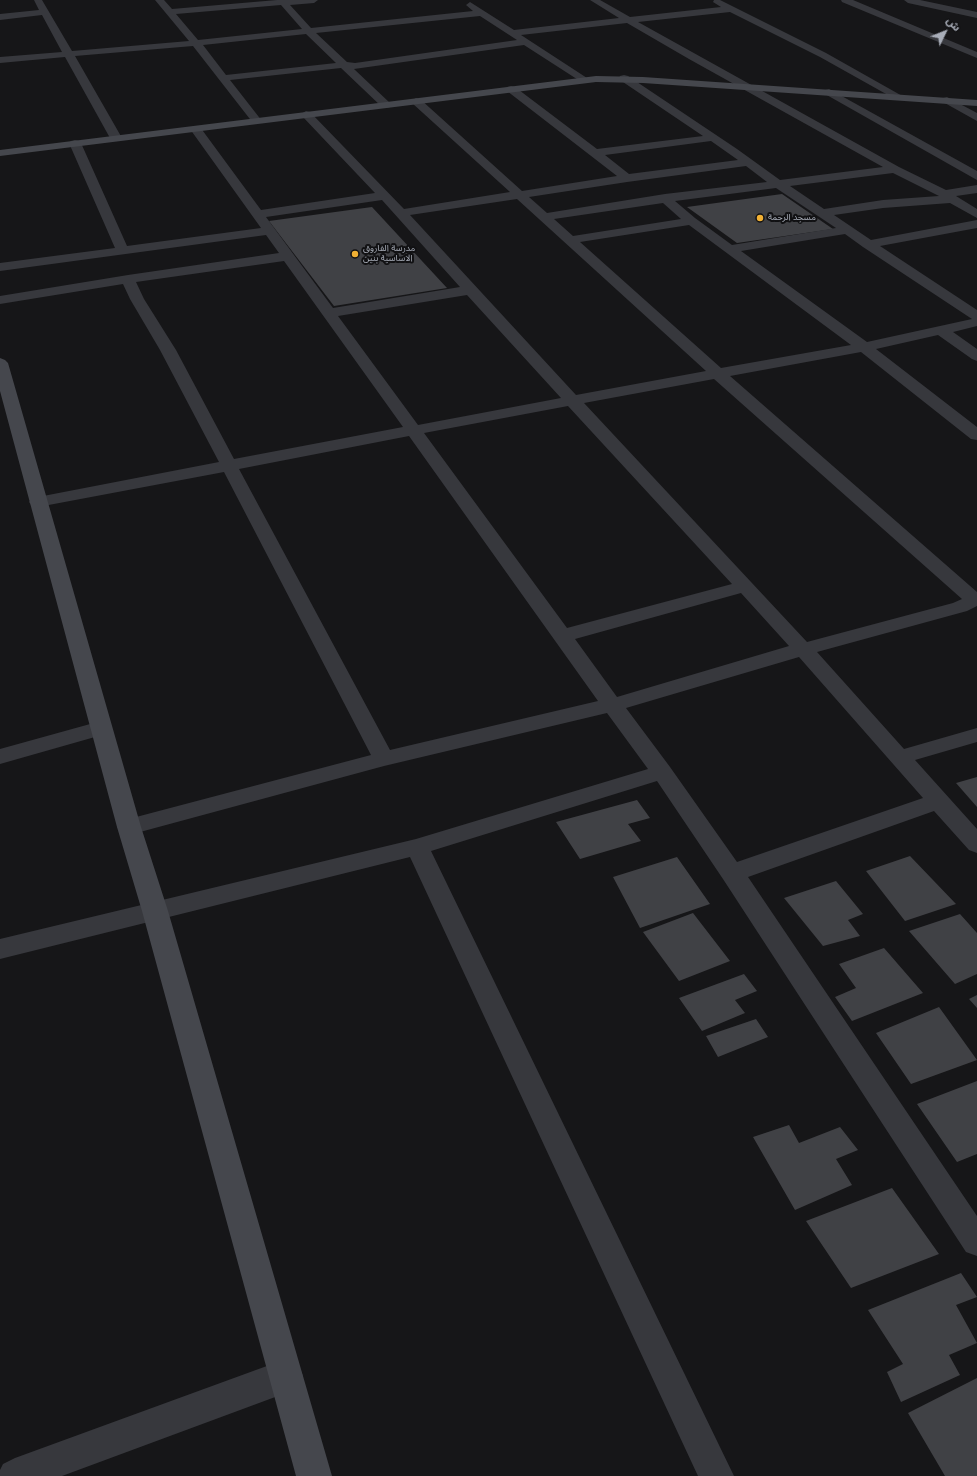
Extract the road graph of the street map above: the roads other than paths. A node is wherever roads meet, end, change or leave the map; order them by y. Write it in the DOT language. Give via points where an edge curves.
graph roads {
  1 [pos="38,0"];
  2 [pos="159,0"];
  3 [pos="314,0"];
  4 [pos="463,0"];
  5 [pos="594,0"];
  6 [pos="712,0"];
  7 [pos="845,0"];
  8 [pos="869,0"];
  9 [pos="908,0"];
  10 [pos="282,2"];
  11 [pos="855,4"];
  12 [pos="730,9"];
  13 [pos="45,12"];
  14 [pos="169,12"];
  15 [pos="481,13"];
  16 [pos="977,15"];
  17 [pos="0,17"];
  18 [pos="628,20"];
  19 [pos="943,31"];
  20 [pos="309,32"];
  21 [pos="511,33"];
  22 [pos="929,35"];
  23 [pos="524,42"];
  24 [pos="196,43"];
  25 [pos="69,54"];
  26 [pos="977,55"];
  27 [pos="0,60"];
  28 [pos="342,65"];
  29 [pos="223,78"];
  30 [pos="624,78"];
  31 [pos="583,80"];
  32 [pos="748,87"];
  33 [pos="511,89"];
  34 [pos="829,92"];
  35 [pos="899,96"];
  36 [pos="947,100"];
  37 [pos="416,101"];
  38 [pos="977,103"];
  39 [pos="386,105"];
  40 [pos="306,114"];
  41 [pos="977,118"];
  42 [pos="257,121"];
  43 [pos="196,129"];
  44 [pos="116,138"];
  45 [pos="712,138"];
  46 [pos="75,144"];
  47 [pos="0,153"];
  48 [pos="596,153"];
  49 [pos="748,162"];
  50 [pos="895,169"];
  51 [pos="977,176"];
  52 [pos="627,178"];
  53 [pos="777,183"];
  54 [pos="977,189"];
  55 [pos="520,195"];
  56 [pos="383,196"];
  57 [pos="948,197"];
  58 [pos="665,198"];
  59 [pos="822,213"];
  60 [pos="401,214"];
  61 [pos="977,214"];
  62 [pos="545,217"];
  63 [pos="691,221"];
  64 [pos="264,222"];
  65 [pos="977,224"];
  66 [pos="848,230"];
  67 [pos="571,240"];
  68 [pos="868,244"];
  69 [pos="730,249"];
  70 [pos="123,251"];
  71 [pos="288,256"];
  72 [pos="0,267"];
  73 [pos="128,279"];
  74 [pos="470,290"];
  75 [pos="0,300"];
  76 [pos="329,313"];
  77 [pos="977,316"];
  78 [pos="977,322"];
  79 [pos="941,330"];
  80 [pos="864,347"];
  81 [pos="977,356"];
  82 [pos="0,363"];
  83 [pos="718,374"];
  84 [pos="4,393"];
  85 [pos="573,400"];
  86 [pos="415,430"];
  87 [pos="977,435"];
  88 [pos="229,466"];
  89 [pos="38,502"];
  90 [pos="745,586"];
  91 [pos="976,599"];
  92 [pos="562,636"];
  93 [pos="803,649"];
  94 [pos="612,705"];
  95 [pos="101,728"];
  96 [pos="977,735"];
  97 [pos="0,757"];
  98 [pos="901,757"];
  99 [pos="384,759"];
  100 [pos="662,772"];
  101 [pos="939,801"];
  102 [pos="129,827"];
  103 [pos="977,844"];
  104 [pos="416,847"];
  105 [pos="732,874"];
  106 [pos="155,911"];
  107 [pos="0,948"];
  108 [pos="977,1242"];
  109 [pos="286,1376"];
  110 [pos="15,1476"];
  111 [pos="314,1476"];
  112 [pos="716,1476"];
  1 -- 13 [label="street"];
  2 -- 14 [label="street"];
  3 -- 10 [label="street"];
  4 -- 15 [label="street"];
  5 -- 18 [label="street"];
  6 -- 12 [label="street"];
  7 -- 11 [label="street"];
  8 -- 11 [label="street"];
  9 -- 16 [label="street"];
  10 -- 14 [label="street"];
  10 -- 20 [label="street"];
  11 -- 22 [label="street"];
  12 -- 18 [label="street"];
  12 -- 35 [label="street"];
  13 -- 17 [label="street"];
  13 -- 25 [label="street"];
  14 -- 24 [label="street"];
  15 -- 20 [label="street"];
  15 -- 21 [label="street"];
  18 -- 21 [label="street"];
  18 -- 32 [label="street"];
  19 -- 22 [label="street"];
  20 -- 24 [label="street"];
  20 -- 28 [label="street"];
  21 -- 23 [label="street"];
  22 -- 26 [label="street"];
  23 -- 28 [label="street" via="373,64"];
  23 -- 31 [label="street"];
  24 -- 25 [label="street"];
  24 -- 29 [label="street"];
  25 -- 27 [label="street"];
  25 -- 44 [label="street"];
  28 -- 29 [label="street"];
  28 -- 39 [label="street"];
  29 -- 42 [label="street"];
  30 -- 31 [label="street"];
  30 -- 32 [label="street"];
  30 -- 45 [label="street"];
  31 -- 33 [label="street"];
  32 -- 34 [label="street"];
  32 -- 50 [label="street"];
  33 -- 37 [label="street"];
  33 -- 48 [label="street"];
  34 -- 35 [label="street"];
  34 -- 51 [label="street"];
  35 -- 36 [label="street"];
  36 -- 38 [label="street"];
  36 -- 41 [label="street"];
  37 -- 39 [label="street"];
  37 -- 55 [label="street"];
  39 -- 40 [label="street"];
  40 -- 42 [label="street"];
  40 -- 56 [label="street"];
  42 -- 43 [label="street"];
  43 -- 44 [label="street"];
  43 -- 64 [label="street"];
  44 -- 46 [label="street"];
  45 -- 48 [label="street"];
  45 -- 49 [label="street"];
  46 -- 47 [label="street"];
  46 -- 70 [label="street"];
  48 -- 52 [label="street"];
  49 -- 52 [label="street"];
  49 -- 53 [label="street"];
  50 -- 53 [label="street"];
  50 -- 57 [label="street"];
  52 -- 55 [label="street"];
  53 -- 58 [label="street"];
  53 -- 59 [label="street"];
  54 -- 57 [label="street"];
  55 -- 60 [label="street"];
  55 -- 62 [label="street"];
  56 -- 60 [label="street"];
  56 -- 64 [label="street"];
  57 -- 59 [label="street"];
  57 -- 61 [label="street"];
  58 -- 62 [label="street"];
  58 -- 63 [label="street"];
  59 -- 66 [label="street"];
  60 -- 74 [label="street"];
  62 -- 67 [label="street"];
  63 -- 67 [label="street"];
  63 -- 69 [label="street"];
  64 -- 70 [label="street"];
  64 -- 71 [label="street"];
  65 -- 68 [label="street"];
  66 -- 68 [label="street"];
  66 -- 69 [label="street"];
  67 -- 83 [label="street"];
  68 -- 77 [label="street"];
  69 -- 80 [label="street"];
  70 -- 72 [label="street"];
  71 -- 73 [label="street"];
  71 -- 76 [label="street"];
  73 -- 75 [label="street"];
  73 -- 88 [label="street"];
  74 -- 76 [label="street"];
  74 -- 85 [label="street"];
  76 -- 86 [label="street"];
  78 -- 79 [label="street"];
  79 -- 80 [label="street"];
  79 -- 81 [label="street"];
  80 -- 83 [label="street"];
  80 -- 87 [label="street"];
  82 -- 84 [label="street"];
  83 -- 85 [label="street"];
  83 -- 91 [label="street"];
  84 -- 89 [label="street"];
  85 -- 86 [label="street"];
  85 -- 90 [label="street"];
  86 -- 88 [label="street"];
  86 -- 92 [label="street"];
  88 -- 89 [label="street"];
  88 -- 99 [label="street"];
  89 -- 95 [label="street"];
  90 -- 92 [label="street"];
  90 -- 93 [label="street"];
  91 -- 93 [label="street" via="960,607"];
  92 -- 94 [label="street"];
  93 -- 94 [label="street"];
  93 -- 98 [label="street"];
  94 -- 99 [label="street"];
  94 -- 100 [label="street"];
  95 -- 97 [label="street"];
  95 -- 102 [label="street"];
  96 -- 98 [label="street"];
  98 -- 101 [label="street"];
  99 -- 102 [label="street"];
  100 -- 104 [label="street"];
  100 -- 105 [label="street"];
  101 -- 103 [label="street"];
  101 -- 105 [label="street"];
  102 -- 106 [label="street"];
  104 -- 106 [label="street"];
  104 -- 112 [label="street"];
  105 -- 108 [label="street"];
  106 -- 107 [label="street"];
  106 -- 109 [label="street"];
  109 -- 110 [label="street"];
  109 -- 111 [label="street"];
}
